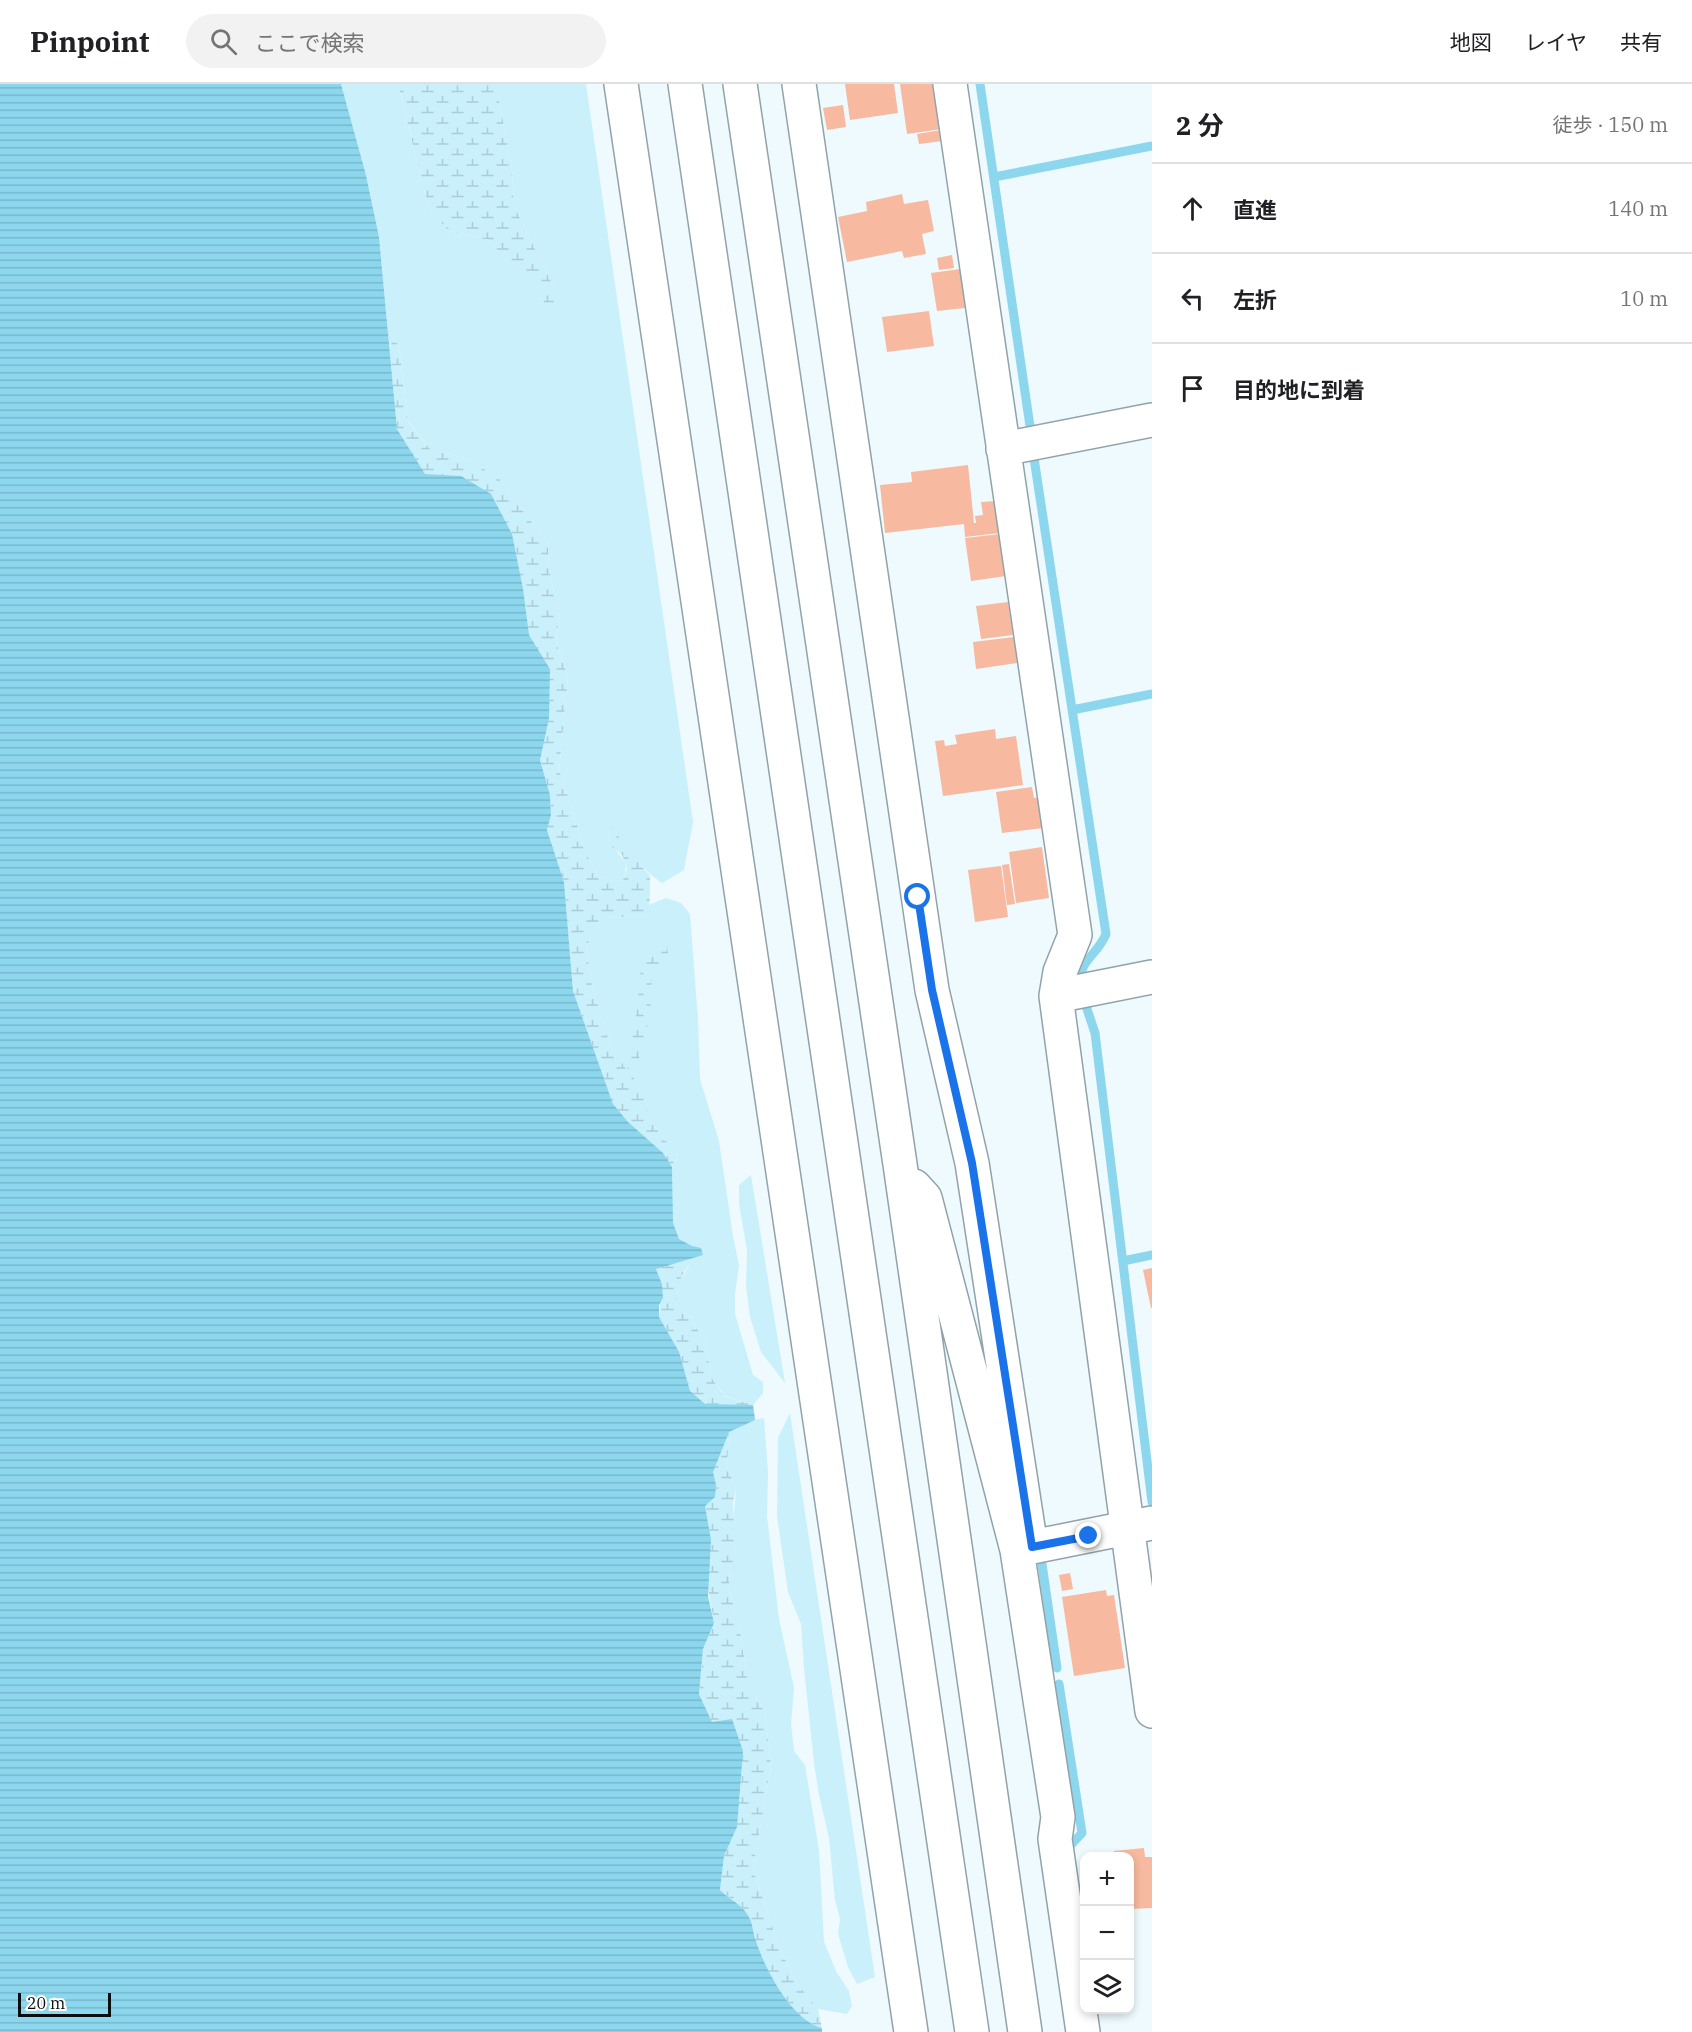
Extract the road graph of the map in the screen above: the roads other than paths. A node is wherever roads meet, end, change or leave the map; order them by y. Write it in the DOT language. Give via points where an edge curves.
graph roads {
  1 [pos="621,84"];
  2 [pos="685,84"];
  3 [pos="740,84"];
  4 [pos="799,84"];
  5 [pos="950,84"];
  6 [pos="1152,420"];
  7 [pos="1003,449"];
  8 [pos="1152,977"];
  9 [pos="1056,996"];
  10 [pos="901,1171"];
  11 [pos="1140,1525"];
  12 [pos="1024,1549"];
  13 [pos="1152,1711"];
  14 [pos="911,2032"];
  15 [pos="972,2032"];
  16 [pos="1025,2032"];
  17 [pos="1083,2032"];
  1 -- 14 [label="street"];
  2 -- 15 [label="street"];
  3 -- 10 [label="street"];
  4 -- 12 [label="street" via="932,990 972,1163"];
  5 -- 7 [label="street"];
  6 -- 7 [label="street"];
  7 -- 9 [label="street" via="1075,935 1060,972"];
  8 -- 9 [label="street"];
  9 -- 11 [label="street"];
  10 -- 12 [label="street" via="925,1198"];
  10 -- 16 [label="street"];
  11 -- 12 [label="street"];
  11 -- 13 [label="street"];
  12 -- 17 [label="street" via="1058,1817 1055,1839"];
}
